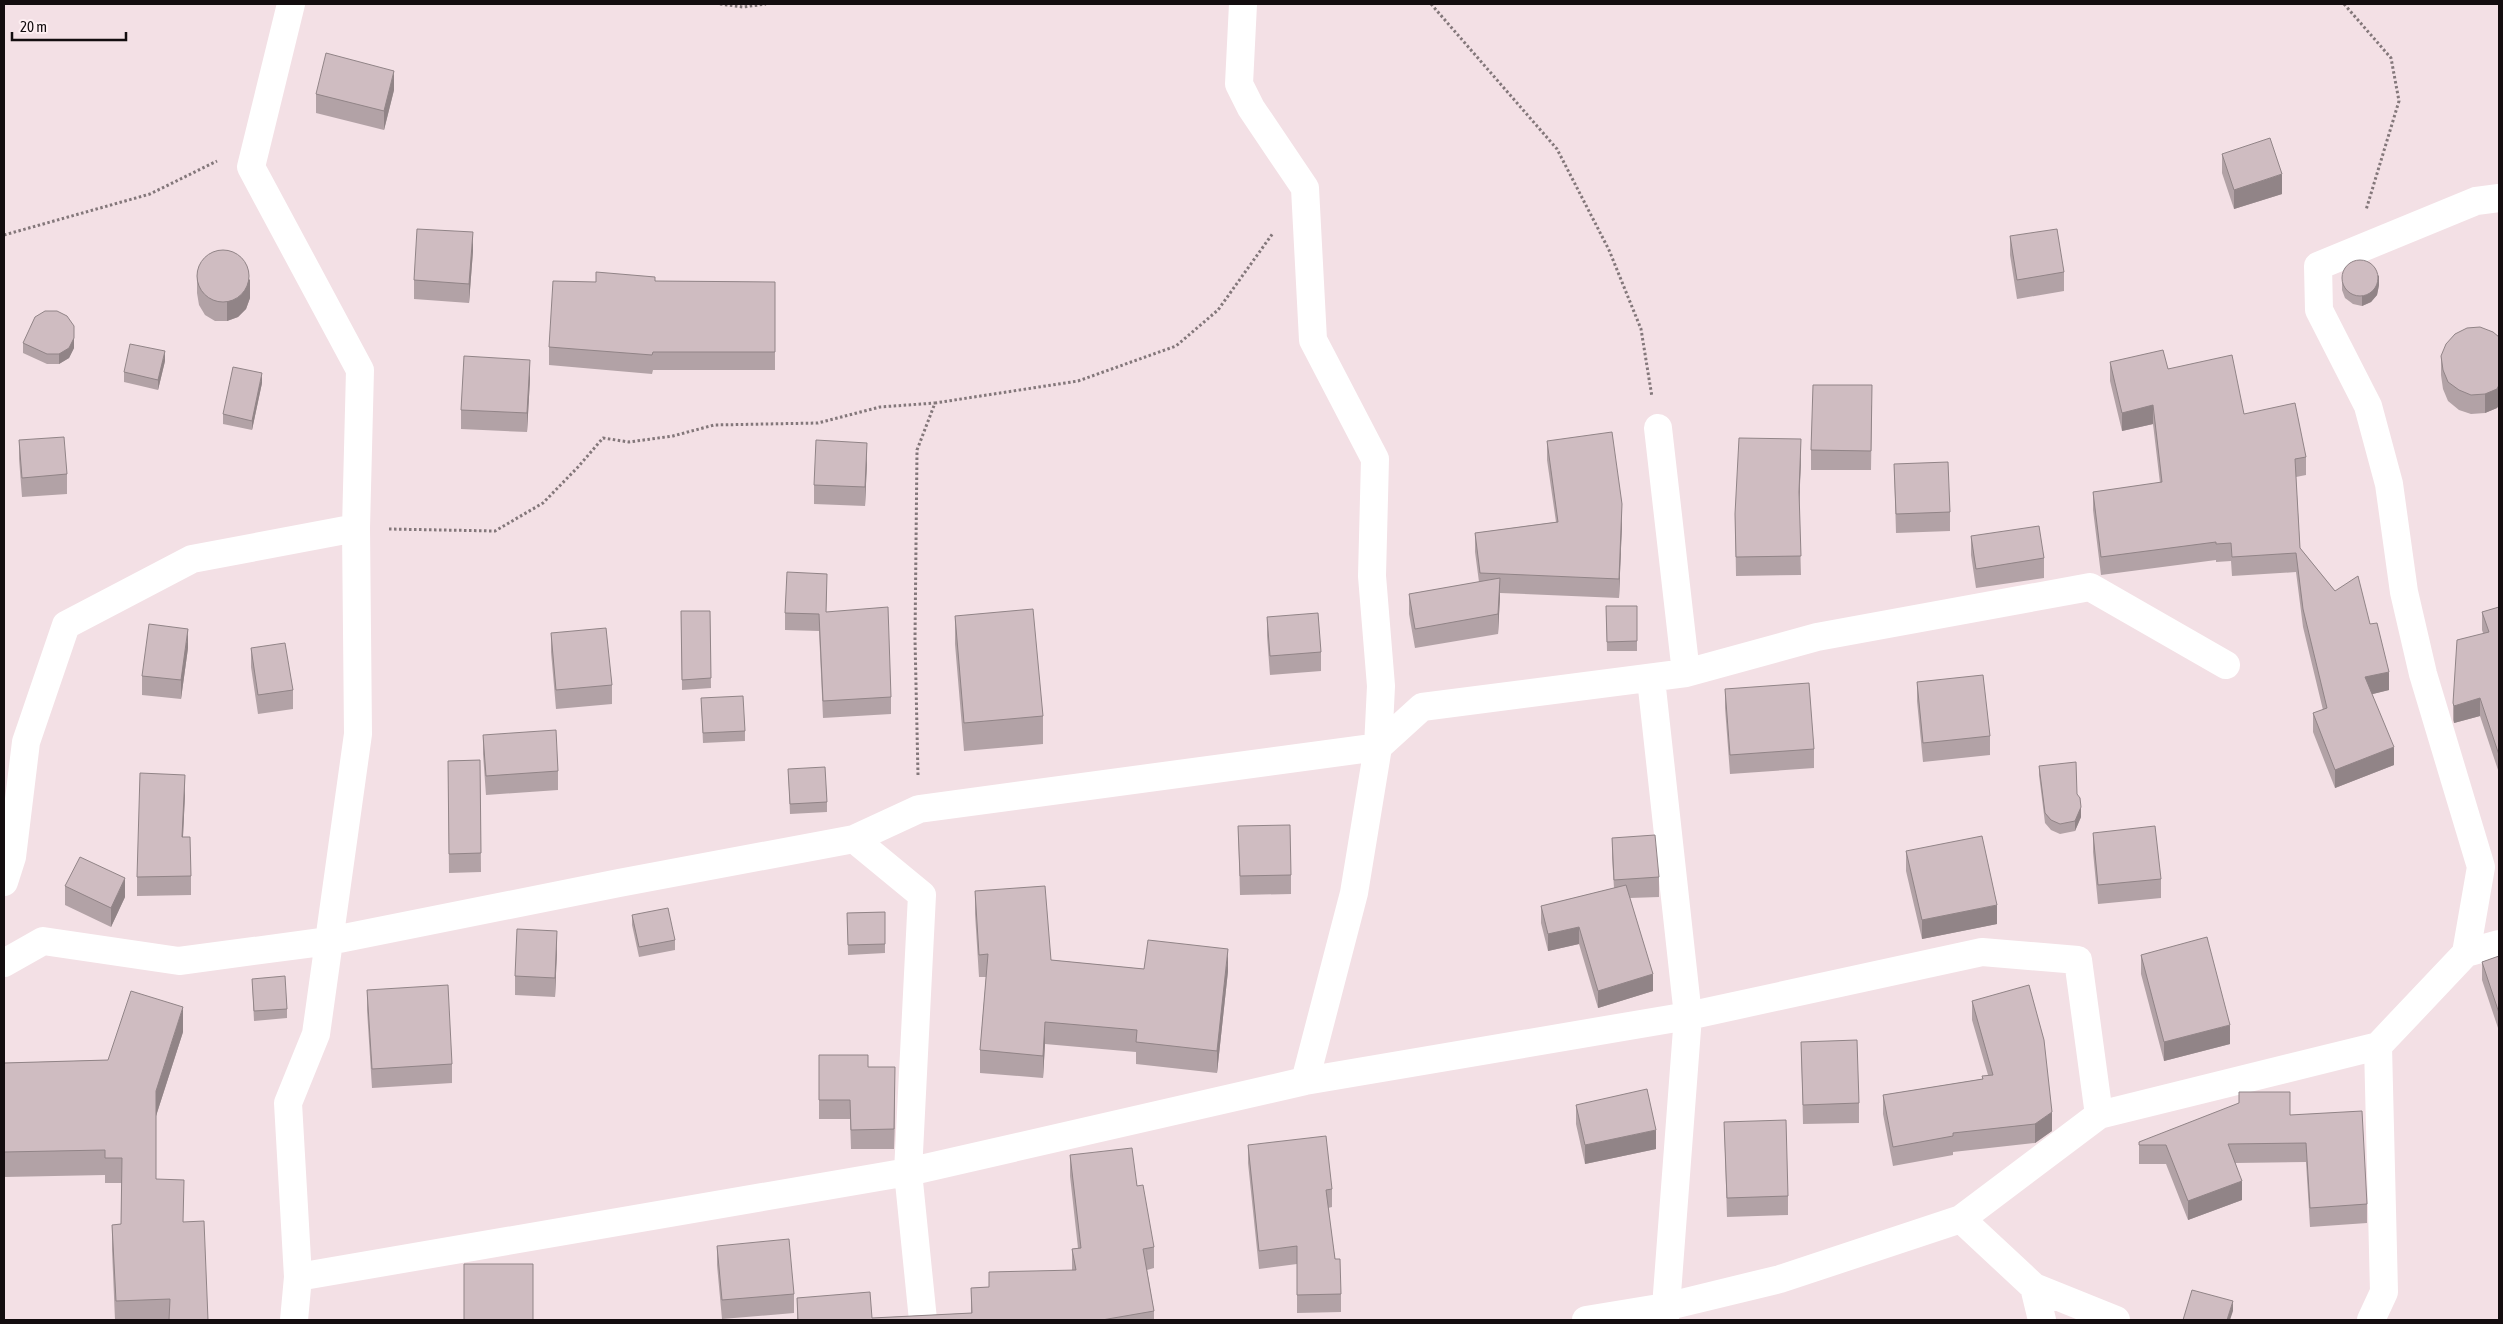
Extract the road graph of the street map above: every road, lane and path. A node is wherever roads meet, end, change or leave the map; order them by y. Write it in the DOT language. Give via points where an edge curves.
graph roads {
  1 [pos="291,4"];
  2 [pos="720,4"];
  3 [pos="766,4"];
  4 [pos="1243,4"];
  5 [pos="1431,4"];
  6 [pos="2344,4"];
  7 [pos="257,142"];
  8 [pos="1305,188"];
  9 [pos="2499,198"];
  10 [pos="4,235"];
  11 [pos="2354,250"];
  12 [pos="935,403"];
  13 [pos="1658,428"];
  14 [pos="356,528"];
  15 [pos="2226,665"];
  16 [pos="1686,673"];
  17 [pos="1651,679"];
  18 [pos="1378,747"];
  19 [pos="919,809"];
  20 [pos="854,839"];
  21 [pos="8,855"];
  22 [pos="4,882"];
  23 [pos="329,941"];
  24 [pos="2499,944"];
  25 [pos="2466,953"];
  26 [pos="4,963"];
  27 [pos="1688,1016"];
  28 [pos="2378,1046"];
  29 [pos="1305,1081"];
  30 [pos="2099,1115"];
  31 [pos="908,1172"];
  32 [pos="1961,1219"];
  33 [pos="298,1277"];
  34 [pos="2034,1287"];
  35 [pos="1665,1314"];
  36 [pos="294,1320"];
  37 [pos="923,1320"];
  38 [pos="1586,1320"];
  39 [pos="2042,1320"];
  40 [pos="2116,1320"];
  41 [pos="2371,1320"];
  1 -- 7 [label="street"];
  2 -- 3 [label="path" via="743,7"];
  4 -- 8 [label="street" via="1239,84 1251,108"];
  5 -- 13 [label="path" via="1557,149 1609,250 1641,329"];
  6 -- 11 [label="path" via="2391,58 2399,101"];
  7 -- 10 [label="path" via="150,194"];
  7 -- 14 [label="street" via="251,167 360,370"];
  8 -- 12 [label="path" via="1218,310 1176,346 1078,380"];
  8 -- 18 [label="street" via="1313,340 1375,459 1372,576 1381,686"];
  9 -- 11 [label="street" via="2476,201"];
  11 -- 25 [label="street" via="2318,266 2319,310 2368,406 2389,484 2404,592 2423,674 2481,867"];
  12 -- 14 [label="path" via="880,407 818,423 714,425 673,436 629,442 603,438 542,503 496,532"];
  12 -- 19 [label="path" via="917,450 915,640"];
  13 -- 16 [label="street"];
  14 -- 21 [label="street" via="192,559 66,625 26,742"];
  14 -- 23 [label="street" via="358,734"];
  15 -- 16 [label="street" via="2090,587 1817,637"];
  16 -- 17 [label="street"];
  17 -- 18 [label="street" via="1422,707"];
  17 -- 27 [label="street"];
  18 -- 19 [label="street"];
  18 -- 29 [label="street" via="1354,893"];
  19 -- 20 [label="street"];
  20 -- 23 [label="street"];
  20 -- 31 [label="street" via="922,895"];
  21 -- 22 [label="street"];
  23 -- 26 [label="street" via="179,961 43,941"];
  23 -- 33 [label="street" via="316,1034 288,1103"];
  24 -- 25 [label="street"];
  25 -- 28 [label="street"];
  27 -- 29 [label="street"];
  27 -- 30 [label="street" via="1982,952 2078,960"];
  27 -- 35 [label="street"];
  28 -- 30 [label="street"];
  28 -- 41 [label="street" via="2384,1292"];
  29 -- 31 [label="street"];
  30 -- 32 [label="street"];
  31 -- 33 [label="street"];
  31 -- 37 [label="street"];
  32 -- 34 [label="street"];
  32 -- 35 [label="street"];
  33 -- 36 [label="street"];
  34 -- 39 [label="street"];
  34 -- 40 [label="street"];
  35 -- 38 [label="street"];
}
